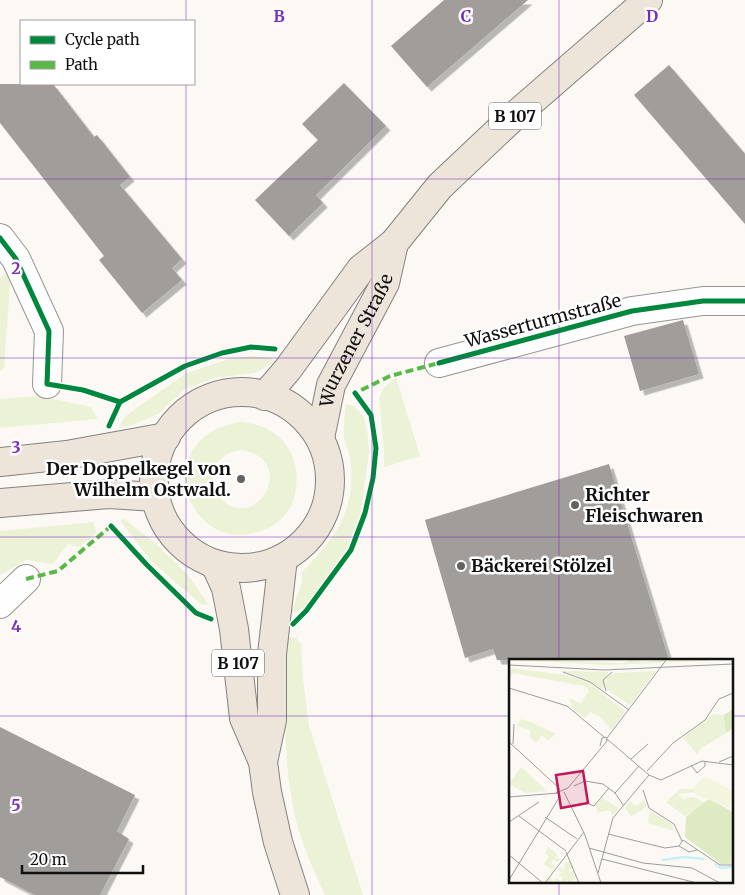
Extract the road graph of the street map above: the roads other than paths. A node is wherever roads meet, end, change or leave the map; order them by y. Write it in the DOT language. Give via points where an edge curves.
graph roads {
  1 [pos="648,0"];
  2 [pos="0,238"];
  3 [pos="394,243"];
  4 [pos="745,301"];
  5 [pos="439,363"];
  6 [pos="47,384"];
  7 [pos="265,396"];
  8 [pos="166,437"];
  9 [pos="320,438"];
  10 [pos="0,462"];
  11 [pos="156,497"];
  12 [pos="0,503"];
  13 [pos="283,558"];
  14 [pos="215,564"];
  15 [pos="26,579"];
  16 [pos="0,604"];
  17 [pos="263,762"];
  18 [pos="295,895"];
  1 -- 3 [label="main road, Wurzener Straße / B 107" via="511,119 440,186"];
  2 -- 6 [label="street" via="16,259 49,331"];
  3 -- 7 [label="main road, Wurzener Straße / B 107" via="361,269 288,370"];
  3 -- 9 [label="main road, Wurzener Straße / B 107" via="385,283 331,385"];
  4 -- 5 [label="street, Wasserturmstraße" via="703,301 632,311"];
  7 -- 8 [label="main road, Wurzener Straße / B 107" via="237,393 204,401 175,423"];
  7 -- 9 [label="main road, Wurzener Straße / B 107" via="288,405 300,414"];
  8 -- 10 [label="main road" via="67,455"];
  8 -- 11 [label="main road, Wurzener Straße / B 107" via="155,470"];
  9 -- 13 [label="main road, Wurzener Straße / B 107" via="329,468 328,500 307,539"];
  11 -- 12 [label="main road" via="109,494"];
  11 -- 14 [label="main road, Wurzener Straße / B 107" via="165,522 181,543"];
  13 -- 14 [label="main road, Wurzener Straße / B 107" via="254,568"];
  13 -- 17 [label="main road, B 107" via="272,654 272,720"];
  14 -- 17 [label="main road, B 107" via="226,588 234,629 244,718"];
  15 -- 16 [label="street"];
  17 -- 18 [label="main road, B 107" via="278,842"];
}
